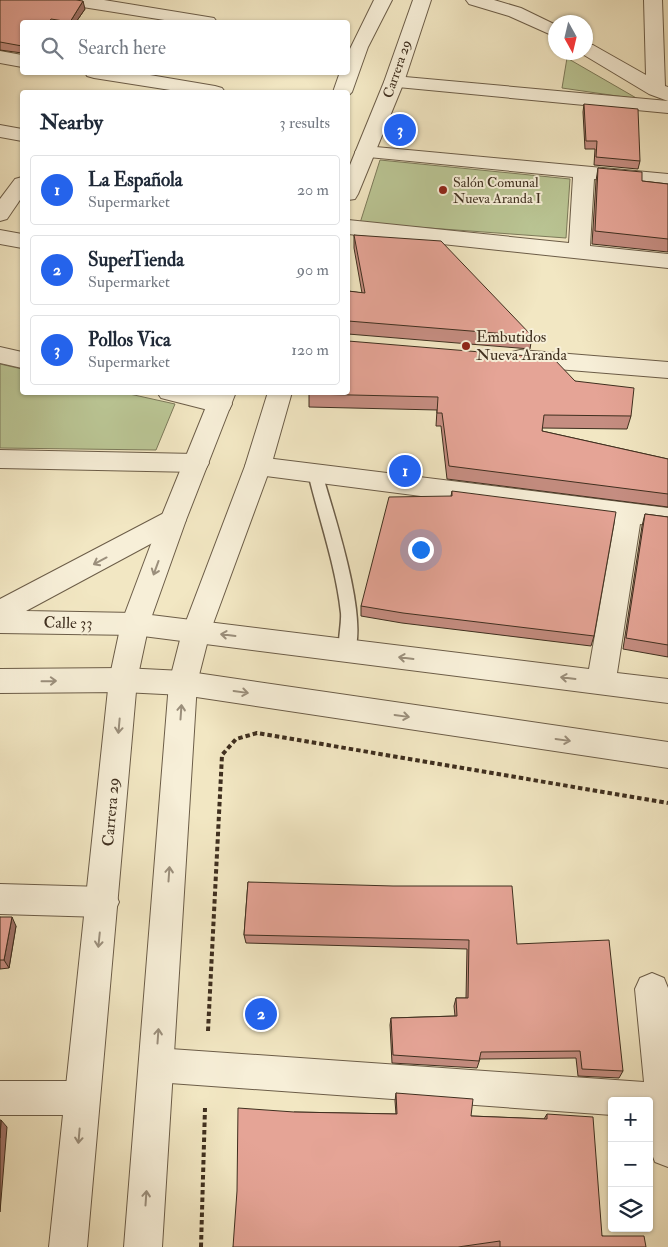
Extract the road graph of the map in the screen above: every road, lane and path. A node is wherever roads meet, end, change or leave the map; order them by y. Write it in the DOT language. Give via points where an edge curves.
graph roads {
  1 [pos="70,0"];
  2 [pos="383,0"];
  3 [pos="422,0"];
  4 [pos="476,0"];
  5 [pos="653,0"];
  6 [pos="148,12"];
  7 [pos="196,20"];
  8 [pos="548,28"];
  9 [pos="353,46"];
  10 [pos="593,53"];
  11 [pos="0,57"];
  12 [pos="350,59"];
  13 [pos="20,61"];
  14 [pos="99,75"];
  15 [pos="112,75"];
  16 [pos="346,75"];
  17 [pos="394,82"];
  18 [pos="90,90"];
  19 [pos="203,90"];
  20 [pos="342,90"];
  21 [pos="662,93"];
  22 [pos="668,106"];
  23 [pos="0,131"];
  24 [pos="20,135"];
  25 [pos="365,152"];
  26 [pos="584,173"];
  27 [pos="668,180"];
  28 [pos="20,186"];
  29 [pos="350,189"];
  30 [pos="0,214"];
  31 [pos="350,227"];
  32 [pos="0,236"];
  33 [pos="20,241"];
  34 [pos="580,251"];
  35 [pos="668,261"];
  36 [pos="668,272"];
  37 [pos="0,355"];
  38 [pos="503,357"];
  39 [pos="20,360"];
  40 [pos="668,370"];
  41 [pos="196,395"];
  42 [pos="279,395"];
  43 [pos="222,398"];
  44 [pos="0,459"];
  45 [pos="196,463"];
  46 [pos="258,466"];
  47 [pos="315,473"];
  48 [pos="629,513"];
  49 [pos="668,518"];
  50 [pos="173,520"];
  51 [pos="0,612"];
  52 [pos="0,622"];
  53 [pos="135,624"];
  54 [pos="196,632"];
  55 [pos="346,650"];
  56 [pos="123,680"];
  57 [pos="0,681"];
  58 [pos="601,682"];
  59 [pos="183,683"];
  60 [pos="668,691"];
  61 [pos="668,755"];
  62 [pos="668,803"];
  63 [pos="0,899"];
  64 [pos="103,902"];
  65 [pos="652,989"];
  66 [pos="156,1065"];
  67 [pos="206,1067"];
  68 [pos="0,1098"];
  69 [pos="82,1098"];
  70 [pos="663,1101"];
  71 [pos="668,1149"];
  72 [pos="68,1247"];
  73 [pos="143,1247"];
  74 [pos="201,1247"];
  1 -- 6 [label="street"];
  2 -- 9 [label="street"];
  3 -- 17 [label="street, Carrera 29"];
  4 -- 8 [label="street" via="515,12"];
  5 -- 21 [label="street"];
  6 -- 7 [label="street"];
  9 -- 12 [label="street"];
  10 -- 21 [label="street"];
  11 -- 13 [label="street"];
  14 -- 18 [label="street"];
  15 -- 19 [label="street"];
  16 -- 20 [label="street"];
  17 -- 22 [label="street"];
  17 -- 25 [label="street, Carrera 29"];
  23 -- 24 [label="street"];
  25 -- 26 [label="street"];
  25 -- 29 [label="street, Carrera 29"];
  26 -- 27 [label="street"];
  26 -- 34 [label="street"];
  28 -- 30 [label="street"];
  31 -- 34 [label="street"];
  32 -- 33 [label="street"];
  34 -- 35 [label="street"];
  35 -- 36 [label="street"];
  37 -- 39 [label="street"];
  38 -- 40 [label="street"];
  41 -- 43 [label="street"];
  42 -- 46 [label="street"];
  43 -- 45 [label="street, Carrera 29"];
  44 -- 45 [label="street"];
  45 -- 50 [label="street, Carrera 29"];
  46 -- 47 [label="street"];
  46 -- 54 [label="street"];
  47 -- 48 [label="street"];
  47 -- 55 [label="lane" via="347,596 350,623"];
  48 -- 49 [label="street"];
  48 -- 58 [label="street"];
  50 -- 51 [label="street, one-way"];
  50 -- 53 [label="street, Carrera 29, one-way"];
  52 -- 53 [label="street, Calle 33"];
  53 -- 54 [label="street, Calle 33"];
  53 -- 56 [label="street, Carrera 29"];
  55 -- 54 [label="street, Calle 33, one-way"];
  54 -- 59 [label="street"];
  58 -- 55 [label="street, Calle 33, one-way"];
  57 -- 56 [label="street, one-way"];
  56 -- 59 [label="street"];
  56 -- 64 [label="street, Carrera 29, one-way"];
  58 -- 60 [label="street, Calle 33"];
  59 -- 61 [label="street, one-way"];
  66 -- 59 [label="street, one-way"];
  62 -- 67 [label="path" via="257,733 236,739 222,755"];
  63 -- 64 [label="street"];
  64 -- 69 [label="street, Carrera 29, one-way"];
  65 -- 70 [label="street"];
  66 -- 67 [label="street"];
  73 -- 66 [label="street, one-way"];
  67 -- 70 [label="street"];
  67 -- 74 [label="path"];
  68 -- 69 [label="street"];
  69 -- 72 [label="street, Carrera 29, one-way"];
  70 -- 71 [label="street"];
}
